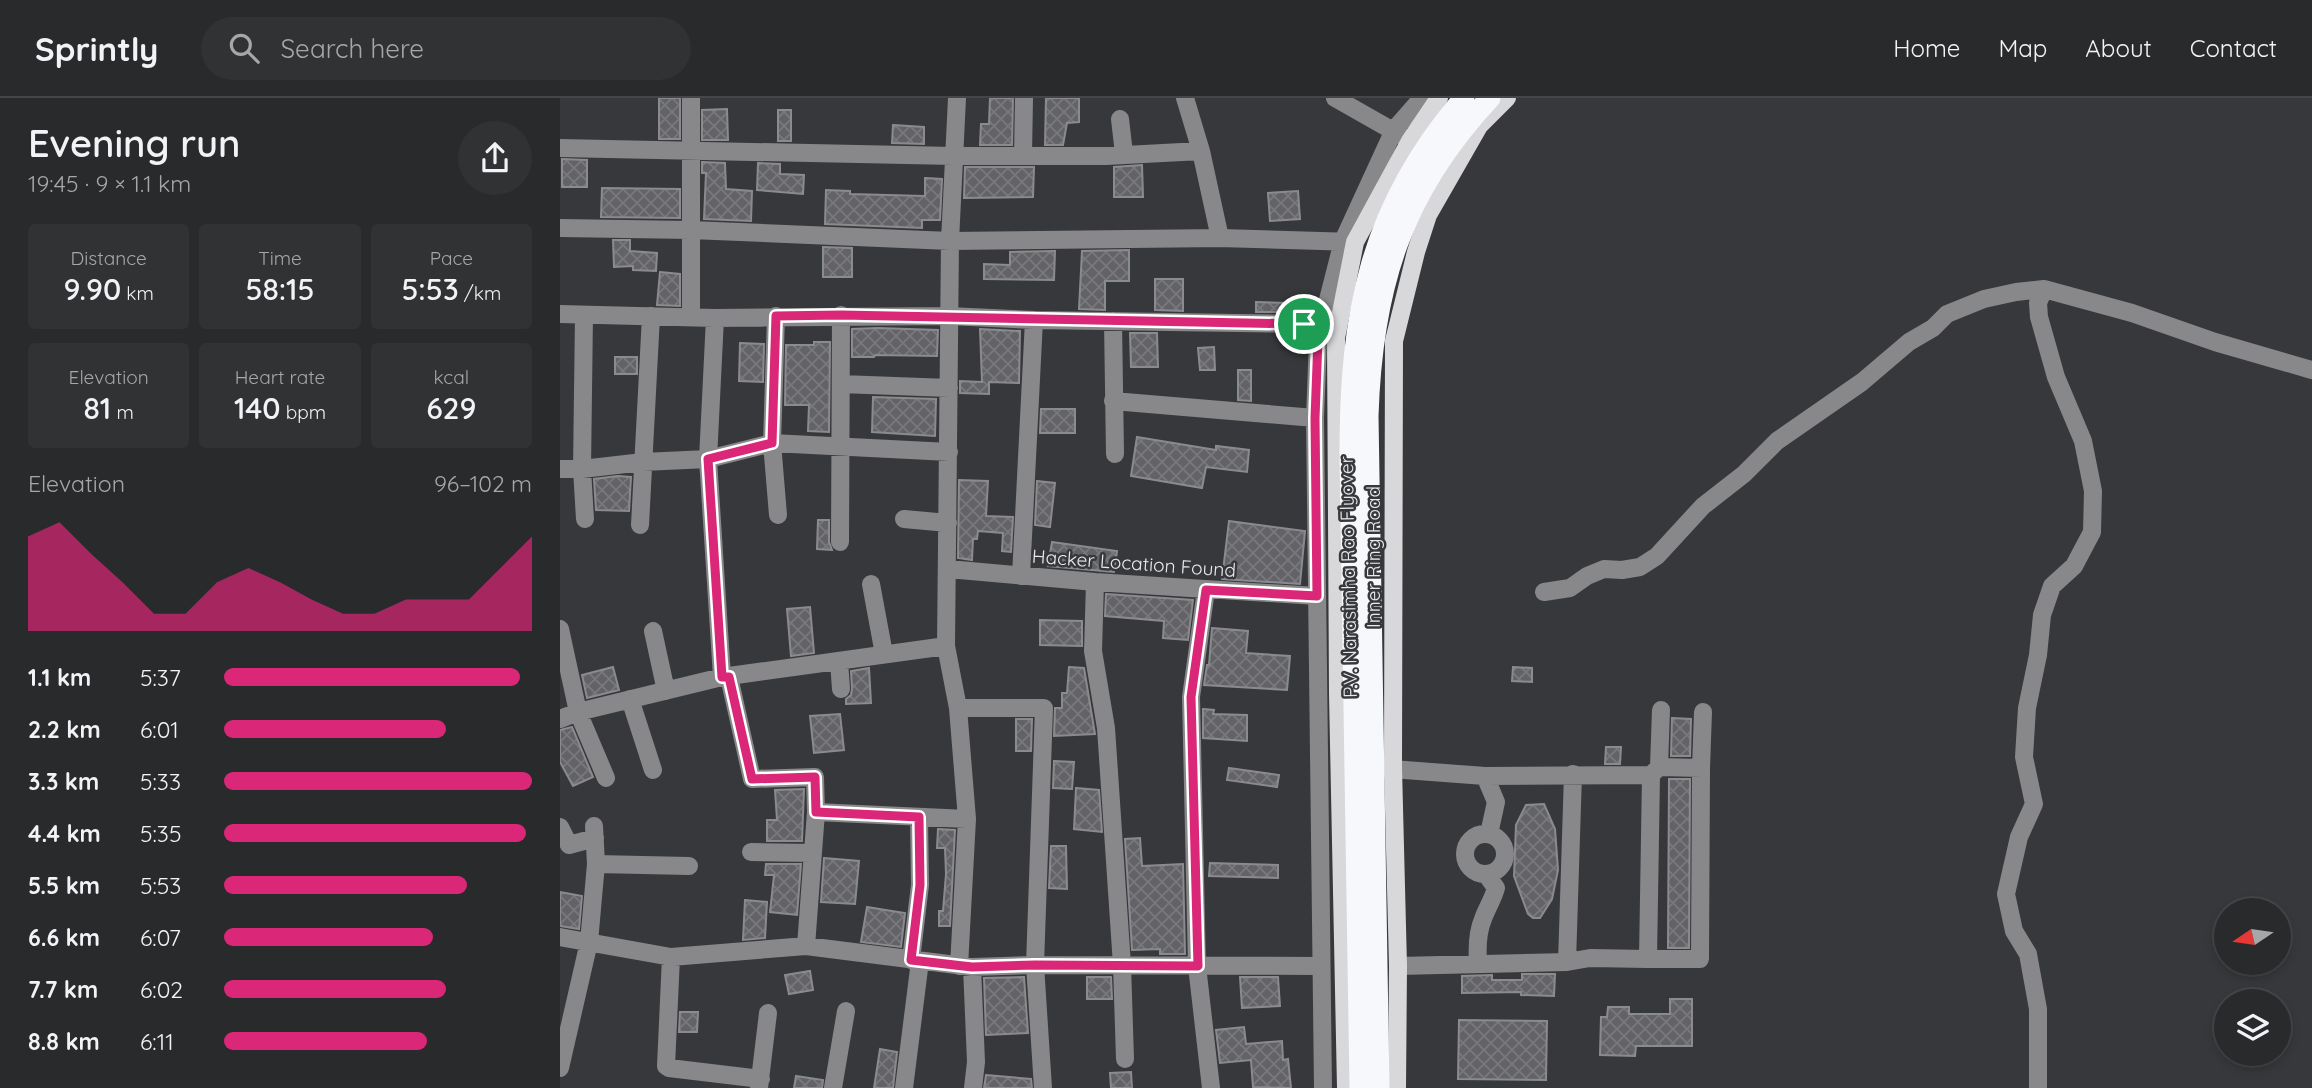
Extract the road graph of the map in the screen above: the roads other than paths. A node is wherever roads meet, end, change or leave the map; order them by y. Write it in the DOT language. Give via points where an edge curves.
graph roads {
  1 [pos="691,98"];
  2 [pos="957,98"];
  3 [pos="1024,98"];
  4 [pos="1185,98"];
  5 [pos="1335,98"];
  6 [pos="1422,98"];
  7 [pos="1440,98"];
  8 [pos="1464,98"];
  9 [pos="1490,98"];
  10 [pos="1507,98"];
  11 [pos="1121,119"];
  12 [pos="1394,130"];
  13 [pos="1410,141"];
  14 [pos="560,148"];
  15 [pos="691,149"];
  16 [pos="1201,151"];
  17 [pos="1024,155"];
  18 [pos="1124,155"];
  19 [pos="954,156"];
  20 [pos="560,229"];
  21 [pos="691,230"];
  22 [pos="1220,238"];
  23 [pos="950,241"];
  24 [pos="1349,242"];
  25 [pos="2044,289"];
  26 [pos="560,314"];
  27 [pos="584,315"];
  28 [pos="841,315"];
  29 [pos="651,316"];
  30 [pos="776,316"];
  31 [pos="949,316"];
  32 [pos="691,317"];
  33 [pos="715,318"];
  34 [pos="1034,320"];
  35 [pos="1113,321"];
  36 [pos="1318,339"];
  37 [pos="2312,370"];
  38 [pos="841,384"];
  39 [pos="949,388"];
  40 [pos="1112,401"];
  41 [pos="1315,418"];
  42 [pos="772,443"];
  43 [pos="839,445"];
  44 [pos="949,452"];
  45 [pos="1115,454"];
  46 [pos="708,459"];
  47 [pos="643,462"];
  48 [pos="560,469"];
  49 [pos="582,469"];
  50 [pos="778,515"];
  51 [pos="585,519"];
  52 [pos="904,519"];
  53 [pos="948,523"];
  54 [pos="640,524"];
  55 [pos="839,542"];
  56 [pos="947,569"];
  57 [pos="1021,576"];
  58 [pos="1095,582"];
  59 [pos="871,584"];
  60 [pos="1206,590"];
  61 [pos="1544,592"];
  62 [pos="1317,596"];
  63 [pos="560,629"];
  64 [pos="653,631"];
  65 [pos="946,646"];
  66 [pos="884,654"];
  67 [pos="839,661"];
  68 [pos="726,677"];
  69 [pos="841,689"];
  70 [pos="666,691"];
  71 [pos="630,699"];
  72 [pos="958,709"];
  73 [pos="1661,710"];
  74 [pos="578,712"];
  75 [pos="1703,712"];
  76 [pos="560,719"];
  77 [pos="1340,768"];
  78 [pos="1393,768"];
  79 [pos="1701,768"];
  80 [pos="653,769"];
  81 [pos="1655,771"];
  82 [pos="1573,774"];
  83 [pos="1485,776"];
  84 [pos="606,778"];
  85 [pos="816,812"];
  86 [pos="919,817"];
  87 [pos="967,819"];
  88 [pos="560,827"];
  89 [pos="1489,834"];
  90 [pos="751,852"];
  91 [pos="813,853"];
  92 [pos="596,864"];
  93 [pos="689,866"];
  94 [pos="1486,874"];
  95 [pos="560,937"];
  96 [pos="589,942"];
  97 [pos="806,946"];
  98 [pos="671,957"];
  99 [pos="1648,959"];
  100 [pos="915,960"];
  101 [pos="1567,962"];
  102 [pos="1478,963"];
  103 [pos="1035,965"];
  104 [pos="1122,965"];
  105 [pos="966,966"];
  106 [pos="1198,966"];
  107 [pos="1321,966"];
  108 [pos="1398,966"];
  109 [pos="846,1011"];
  110 [pos="768,1013"];
  111 [pos="1125,1059"];
  112 [pos="560,1067"];
  113 [pos="760,1083"];
  114 [pos="833,1088"];
  115 [pos="904,1088"];
  116 [pos="973,1088"];
  117 [pos="1043,1088"];
  118 [pos="1211,1088"];
  119 [pos="1323,1088"];
  120 [pos="1346,1088"];
  121 [pos="1360,1088"];
  122 [pos="1379,1088"];
  123 [pos="1397,1088"];
  124 [pos="2038,1088"];
  1 -- 15 [label="street"];
  2 -- 19 [label="street"];
  3 -- 17 [label="street"];
  4 -- 16 [label="street"];
  5 -- 12 [label="street"];
  6 -- 12 [label="street"];
  7 -- 13 [label="main road, Inner Ring Road"];
  8 -- 121 [label="highway, P.V. Narasimha Rao Flyover" via="1424,149 1391,209 1364,283 1354,346 1350,455"];
  9 -- 122 [label="highway, P.V. Narasimha Rao Flyover" via="1441,158 1407,216 1383,287 1369,371"];
  10 -- 78 [label="main road, Inner Ring Road" via="1479,126 1428,215 1394,341"];
  11 -- 18 [label="street"];
  12 -- 13 [label="street"];
  12 -- 24 [label="street"];
  13 -- 24 [label="main road, Inner Ring Road"];
  14 -- 15 [label="street"];
  15 -- 19 [label="street"];
  15 -- 21 [label="street"];
  16 -- 18 [label="street"];
  16 -- 22 [label="street"];
  17 -- 18 [label="street"];
  17 -- 19 [label="street"];
  19 -- 23 [label="street"];
  20 -- 21 [label="street"];
  21 -- 23 [label="street"];
  21 -- 32 [label="street"];
  22 -- 23 [label="street"];
  22 -- 24 [label="street"];
  23 -- 31 [label="street"];
  24 -- 36 [label="street"];
  24 -- 77 [label="main road, Inner Ring Road" via="1336,338"];
  25 -- 37 [label="street"];
  25 -- 61 [label="street" via="1984,299 1947,314 1862,382 1777,441 1703,506 1657,556 1640,567 1604,569 1570,588"];
  25 -- 124 [label="street" via="2039,317 2056,377 2083,441 2092,491 2092,532 2074,566 2052,586 2042,615 2024,757 2034,804 2019,837 2006,894 2014,932 2028,954 2038,1009"];
  26 -- 27 [label="street"];
  27 -- 29 [label="street"];
  27 -- 49 [label="street"];
  28 -- 30 [label="street"];
  28 -- 31 [label="street"];
  28 -- 38 [label="street"];
  29 -- 32 [label="street"];
  29 -- 47 [label="street"];
  30 -- 33 [label="street"];
  30 -- 42 [label="street"];
  31 -- 34 [label="street"];
  31 -- 39 [label="street"];
  32 -- 33 [label="street"];
  33 -- 46 [label="street"];
  34 -- 35 [label="street"];
  34 -- 57 [label="street"];
  35 -- 36 [label="street" via="1304,324 1313,328"];
  35 -- 40 [label="street"];
  36 -- 41 [label="street"];
  38 -- 39 [label="street"];
  38 -- 43 [label="street"];
  39 -- 44 [label="street"];
  40 -- 41 [label="street"];
  40 -- 45 [label="street"];
  41 -- 62 [label="street"];
  42 -- 43 [label="street"];
  42 -- 46 [label="street"];
  42 -- 50 [label="street"];
  43 -- 44 [label="street"];
  43 -- 55 [label="street"];
  44 -- 53 [label="street"];
  46 -- 47 [label="street"];
  46 -- 68 [label="street"];
  47 -- 49 [label="street"];
  47 -- 54 [label="street"];
  48 -- 49 [label="street"];
  49 -- 51 [label="street"];
  52 -- 53 [label="street"];
  53 -- 56 [label="street"];
  56 -- 57 [label="street, Hacker Location Found"];
  56 -- 65 [label="street"];
  57 -- 58 [label="street, Hacker Location Found"];
  58 -- 60 [label="street, Hacker Location Found"];
  58 -- 104 [label="street" via="1093,651 1107,729"];
  59 -- 66 [label="street"];
  60 -- 62 [label="street, Hacker Location Found"];
  60 -- 106 [label="street" via="1191,697"];
  62 -- 107 [label="street"];
  63 -- 74 [label="street"];
  64 -- 70 [label="street"];
  65 -- 66 [label="street"];
  65 -- 72 [label="street"];
  66 -- 67 [label="street"];
  67 -- 68 [label="street"];
  67 -- 69 [label="street"];
  68 -- 70 [label="street"];
  68 -- 85 [label="street" via="752,779 815,777"];
  70 -- 71 [label="street"];
  71 -- 74 [label="street"];
  71 -- 80 [label="street"];
  72 -- 87 [label="street"];
  72 -- 103 [label="street" via="1044,708"];
  73 -- 81 [label="street"];
  74 -- 76 [label="street"];
  74 -- 84 [label="street"];
  75 -- 79 [label="street"];
  77 -- 78 [label="street"];
  77 -- 120 [label="main road, Inner Ring Road"];
  78 -- 83 [label="street"];
  78 -- 108 [label="main road, Inner Ring Road"];
  79 -- 81 [label="street"];
  79 -- 99 [label="street" via="1700,959"];
  81 -- 82 [label="street"];
  81 -- 99 [label="street"];
  82 -- 83 [label="street"];
  82 -- 101 [label="street"];
  83 -- 89 [label="street" via="1496,802"];
  85 -- 86 [label="street"];
  85 -- 91 [label="street"];
  86 -- 87 [label="street"];
  86 -- 100 [label="street"];
  87 -- 105 [label="street"];
  88 -- 92 [label="street" via="569,845 595,832"];
  89 -- 94 [label="street" via="1500,841 1505,852 1498,869"];
  89 -- 94 [label="street" via="1472,839 1465,855 1474,871"];
  90 -- 91 [label="street"];
  91 -- 97 [label="street"];
  92 -- 93 [label="street"];
  92 -- 96 [label="street"];
  94 -- 102 [label="street" via="1496,888 1477,942"];
  95 -- 96 [label="street"];
  96 -- 98 [label="street"];
  96 -- 112 [label="street"];
  97 -- 98 [label="street"];
  97 -- 100 [label="street"];
  98 -- 113 [label="street" via="666,1066"];
  99 -- 101 [label="street"];
  100 -- 105 [label="street"];
  100 -- 115 [label="street"];
  101 -- 102 [label="street"];
  102 -- 108 [label="street"];
  103 -- 104 [label="street"];
  103 -- 105 [label="street"];
  103 -- 117 [label="street"];
  104 -- 106 [label="street"];
  104 -- 111 [label="street"];
  105 -- 116 [label="street" via="976,1062"];
  106 -- 107 [label="street"];
  106 -- 118 [label="street"];
  107 -- 119 [label="street"];
  108 -- 123 [label="main road, Inner Ring Road"];
  109 -- 114 [label="street"];
  110 -- 113 [label="street"];
}
